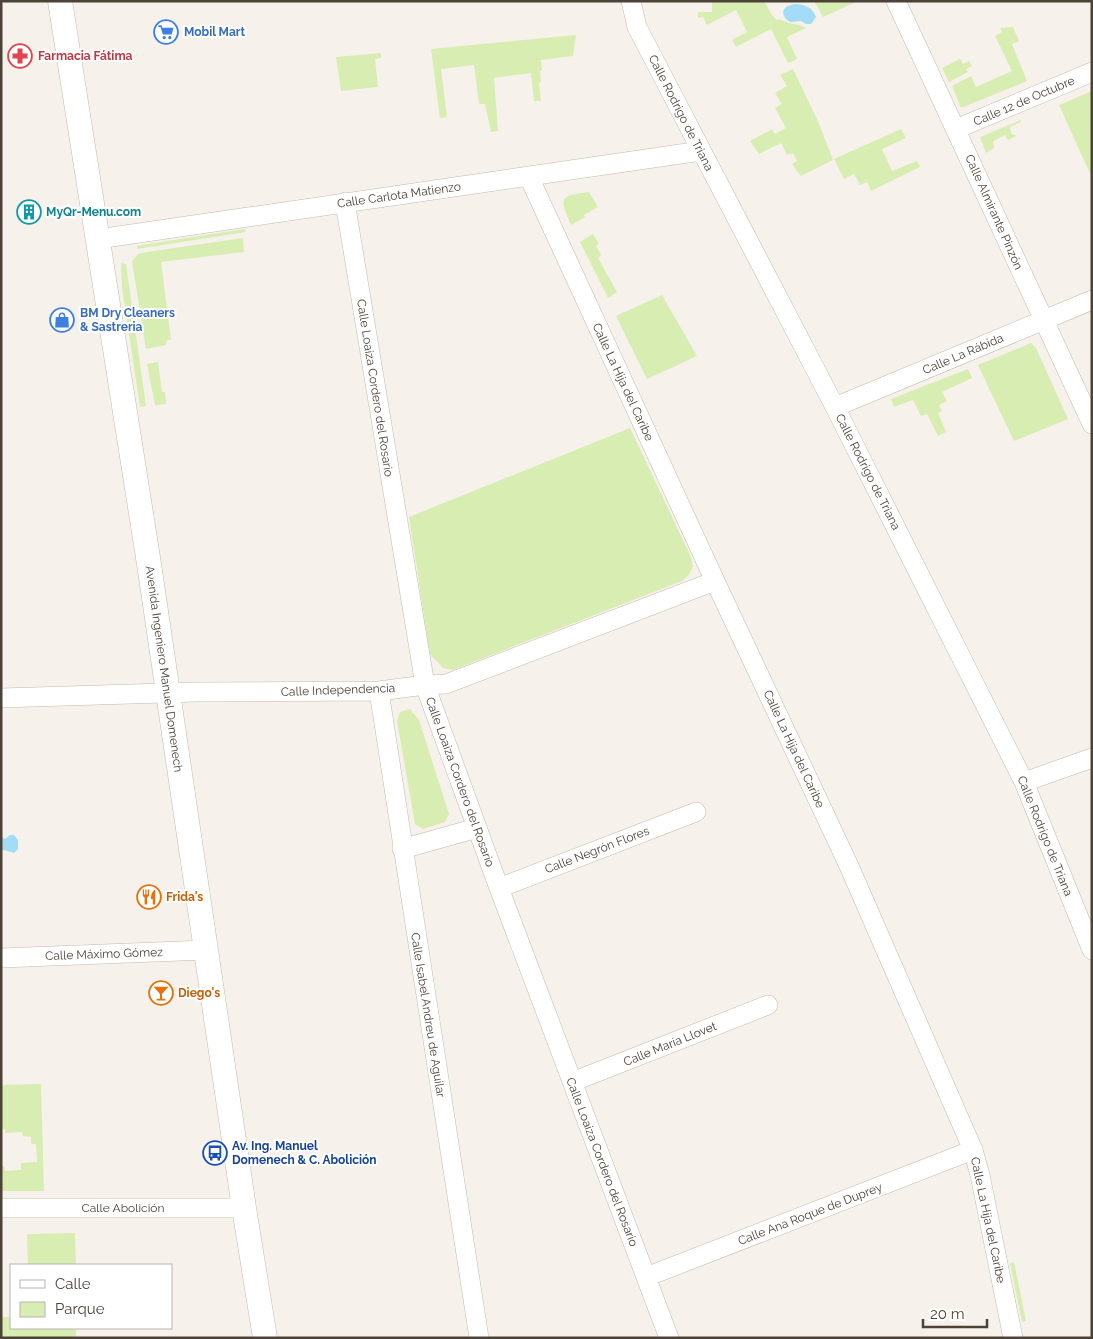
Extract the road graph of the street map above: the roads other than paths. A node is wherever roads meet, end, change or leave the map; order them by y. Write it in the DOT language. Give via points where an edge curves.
graph roads {
  1 [pos="60,1"];
  2 [pos="631,1"];
  3 [pos="896,1"];
  4 [pos="1092,72"];
  5 [pos="956,130"];
  6 [pos="701,151"];
  7 [pos="529,177"];
  8 [pos="345,202"];
  9 [pos="98,239"];
  10 [pos="1092,300"];
  11 [pos="1043,321"];
  12 [pos="835,407"];
  13 [pos="1092,424"];
  14 [pos="715,581"];
  15 [pos="424,685"];
  16 [pos="379,691"];
  17 [pos="168,693"];
  18 [pos="1,698"];
  19 [pos="1092,758"];
  20 [pos="1024,782"];
  21 [pos="696,812"];
  22 [pos="476,828"];
  23 [pos="402,848"];
  24 [pos="499,888"];
  25 [pos="206,950"];
  26 [pos="1092,950"];
  27 [pos="1,958"];
  28 [pos="768,1005"];
  29 [pos="572,1082"];
  30 [pos="973,1150"];
  31 [pos="1,1208"];
  32 [pos="244,1208"];
  33 [pos="646,1278"];
  34 [pos="265,1338"];
  35 [pos="479,1338"];
  36 [pos="669,1338"];
  37 [pos="1013,1338"];
  1 -- 9 [label="street, Avenida Ingeniero Manuel Domenech"];
  2 -- 6 [label="street, Calle Rodrigo de Triana" via="637,27"];
  3 -- 5 [label="street, Calle Almirante Pinzón"];
  4 -- 5 [label="street, Calle 12 de Octubre"];
  5 -- 11 [label="street, Calle Almirante Pinzón"];
  6 -- 7 [label="street, Calle Carlota Matienzo"];
  6 -- 12 [label="street, Calle Rodrigo de Triana"];
  7 -- 8 [label="street, Calle Carlota Matienzo"];
  7 -- 14 [label="street, Calle La Hija del Caribe"];
  8 -- 9 [label="street, Calle Carlota Matienzo"];
  8 -- 15 [label="street, Calle Loaiza Cordero del Rosario"];
  9 -- 17 [label="street, Avenida Ingeniero Manuel Domenech"];
  10 -- 11 [label="street, Calle La Rábida"];
  11 -- 12 [label="street, Calle La Rábida"];
  11 -- 13 [label="street, Calle Almirante Pinzón"];
  12 -- 20 [label="street, Calle Rodrigo de Triana"];
  14 -- 15 [label="street, Calle Independencia" via="446,684"];
  14 -- 30 [label="street, Calle La Hija del Caribe" via="850,866"];
  15 -- 16 [label="street, Calle Independencia"];
  15 -- 22 [label="street, Calle Loaiza Cordero del Rosario"];
  16 -- 17 [label="street, Calle Independencia"];
  16 -- 23 [label="street, Calle Isabel Andreu de Aguilar"];
  17 -- 18 [label="street, Calle Independencia"];
  17 -- 25 [label="street, Avenida Ingeniero Manuel Domenech"];
  19 -- 20 [label="street"];
  20 -- 26 [label="street, Calle Rodrigo de Triana"];
  21 -- 24 [label="street, Calle Negrón Flores"];
  22 -- 23 [label="street"];
  22 -- 24 [label="street, Calle Loaiza Cordero del Rosario"];
  23 -- 35 [label="street, Calle Isabel Andreu de Aguilar"];
  24 -- 29 [label="street, Calle Loaiza Cordero del Rosario"];
  25 -- 27 [label="street, Calle Máximo Gómez"];
  25 -- 32 [label="street, Avenida Ingeniero Manuel Domenech"];
  28 -- 29 [label="street, Calle María Llovet"];
  29 -- 33 [label="street, Calle Loaiza Cordero del Rosario"];
  30 -- 33 [label="street, Calle Ana Roque de Duprey"];
  30 -- 37 [label="street, Calle La Hija del Caribe"];
  31 -- 32 [label="street, Calle Abolición"];
  32 -- 34 [label="street, Avenida Ingeniero Manuel Domenech"];
  33 -- 36 [label="street, Calle Loaiza Cordero del Rosario"];
}
